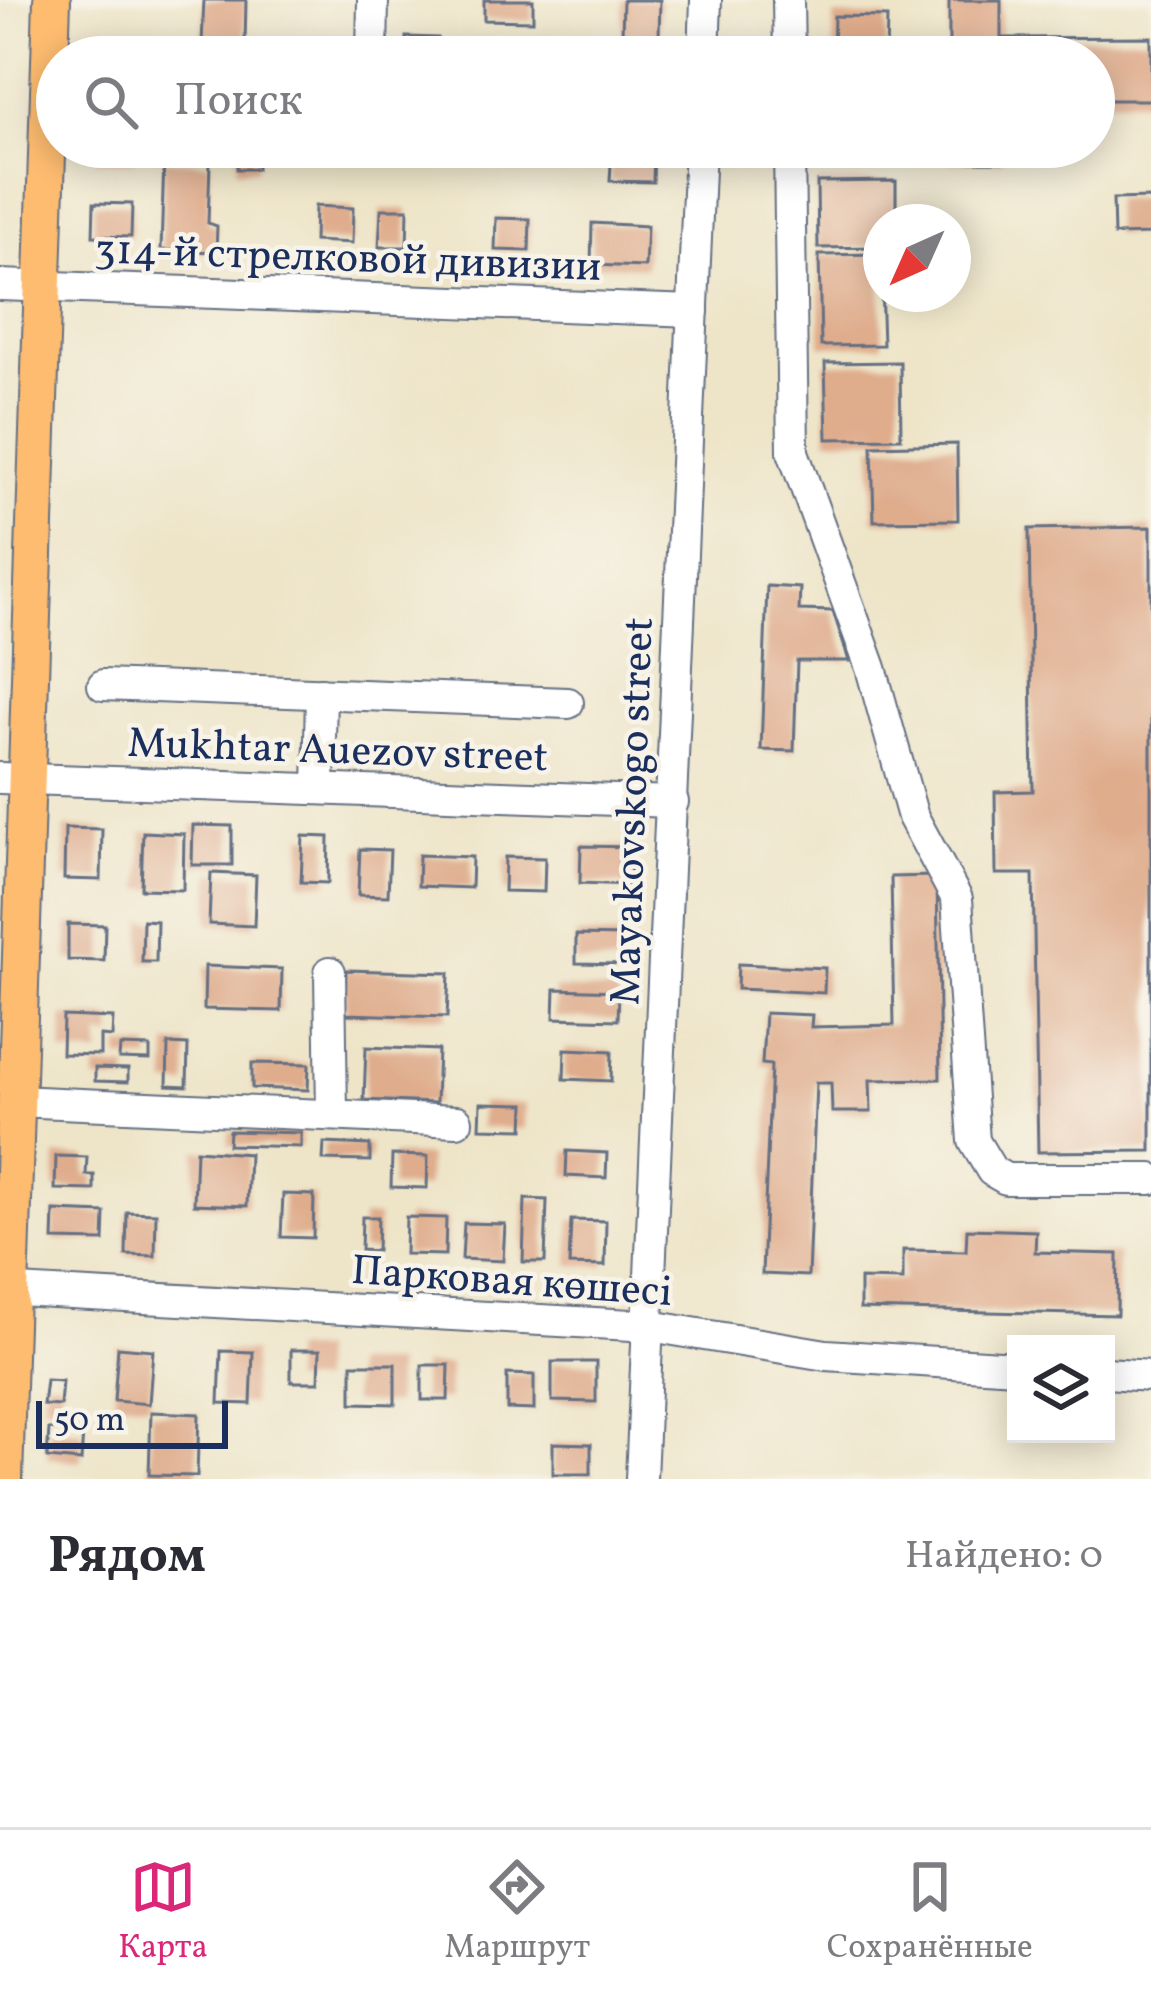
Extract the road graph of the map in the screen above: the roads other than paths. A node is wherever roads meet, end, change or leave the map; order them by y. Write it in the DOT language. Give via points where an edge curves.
graph roads {
  1 [pos="52,0"];
  2 [pos="373,0"];
  3 [pos="706,0"];
  4 [pos="788,0"];
  5 [pos="51,36"];
  6 [pos="372,36"];
  7 [pos="705,36"];
  8 [pos="789,36"];
  9 [pos="47,168"];
  10 [pos="699,168"];
  11 [pos="789,168"];
  12 [pos="0,285"];
  13 [pos="43,287"];
  14 [pos="693,311"];
  15 [pos="103,685"];
  16 [pos="321,693"];
  17 [pos="568,703"];
  18 [pos="13,778"];
  19 [pos="319,789"];
  20 [pos="673,802"];
  21 [pos="331,972"];
  22 [pos="16,1100"];
  23 [pos="332,1115"];
  24 [pos="457,1121"];
  25 [pos="1151,1179"];
  26 [pos="5,1290"];
  27 [pos="650,1326"];
  28 [pos="1007,1366"];
  29 [pos="1115,1374"];
  30 [pos="1151,1376"];
  31 [pos="4,1479"];
  32 [pos="641,1479"];
  1 -- 5 [label="main road"];
  2 -- 6 [label="street"];
  3 -- 7 [label="street"];
  4 -- 8 [label="street"];
  9 -- 13 [label="main road"];
  10 -- 14 [label="street, Mayakovskogo street"];
  11 -- 25 [label="street" via="793,452 872,668 913,818 957,899 974,1141 992,1172 1006,1179"];
  12 -- 13 [label="street, 314-й стрелковой дивизии"];
  13 -- 14 [label="street, 314-й стрелковой дивизии"];
  13 -- 18 [label="main road"];
  14 -- 20 [label="street, Mayakovskogo street"];
  15 -- 16 [label="street"];
  16 -- 17 [label="street"];
  16 -- 19 [label="street"];
  18 -- 19 [label="street, Mukhtar Auezov street"];
  18 -- 22 [label="main road"];
  19 -- 20 [label="street, Mukhtar Auezov street"];
  20 -- 27 [label="street, Mayakovskogo street"];
  21 -- 23 [label="street"];
  22 -- 23 [label="street"];
  22 -- 26 [label="main road"];
  23 -- 24 [label="street"];
  26 -- 27 [label="street, Парковая көшесі"];
  26 -- 31 [label="main road"];
  27 -- 28 [label="street, Парковая көшесі" via="826,1354"];
  27 -- 32 [label="street, Mayakovskogo street"];
  29 -- 30 [label="street"];
}
